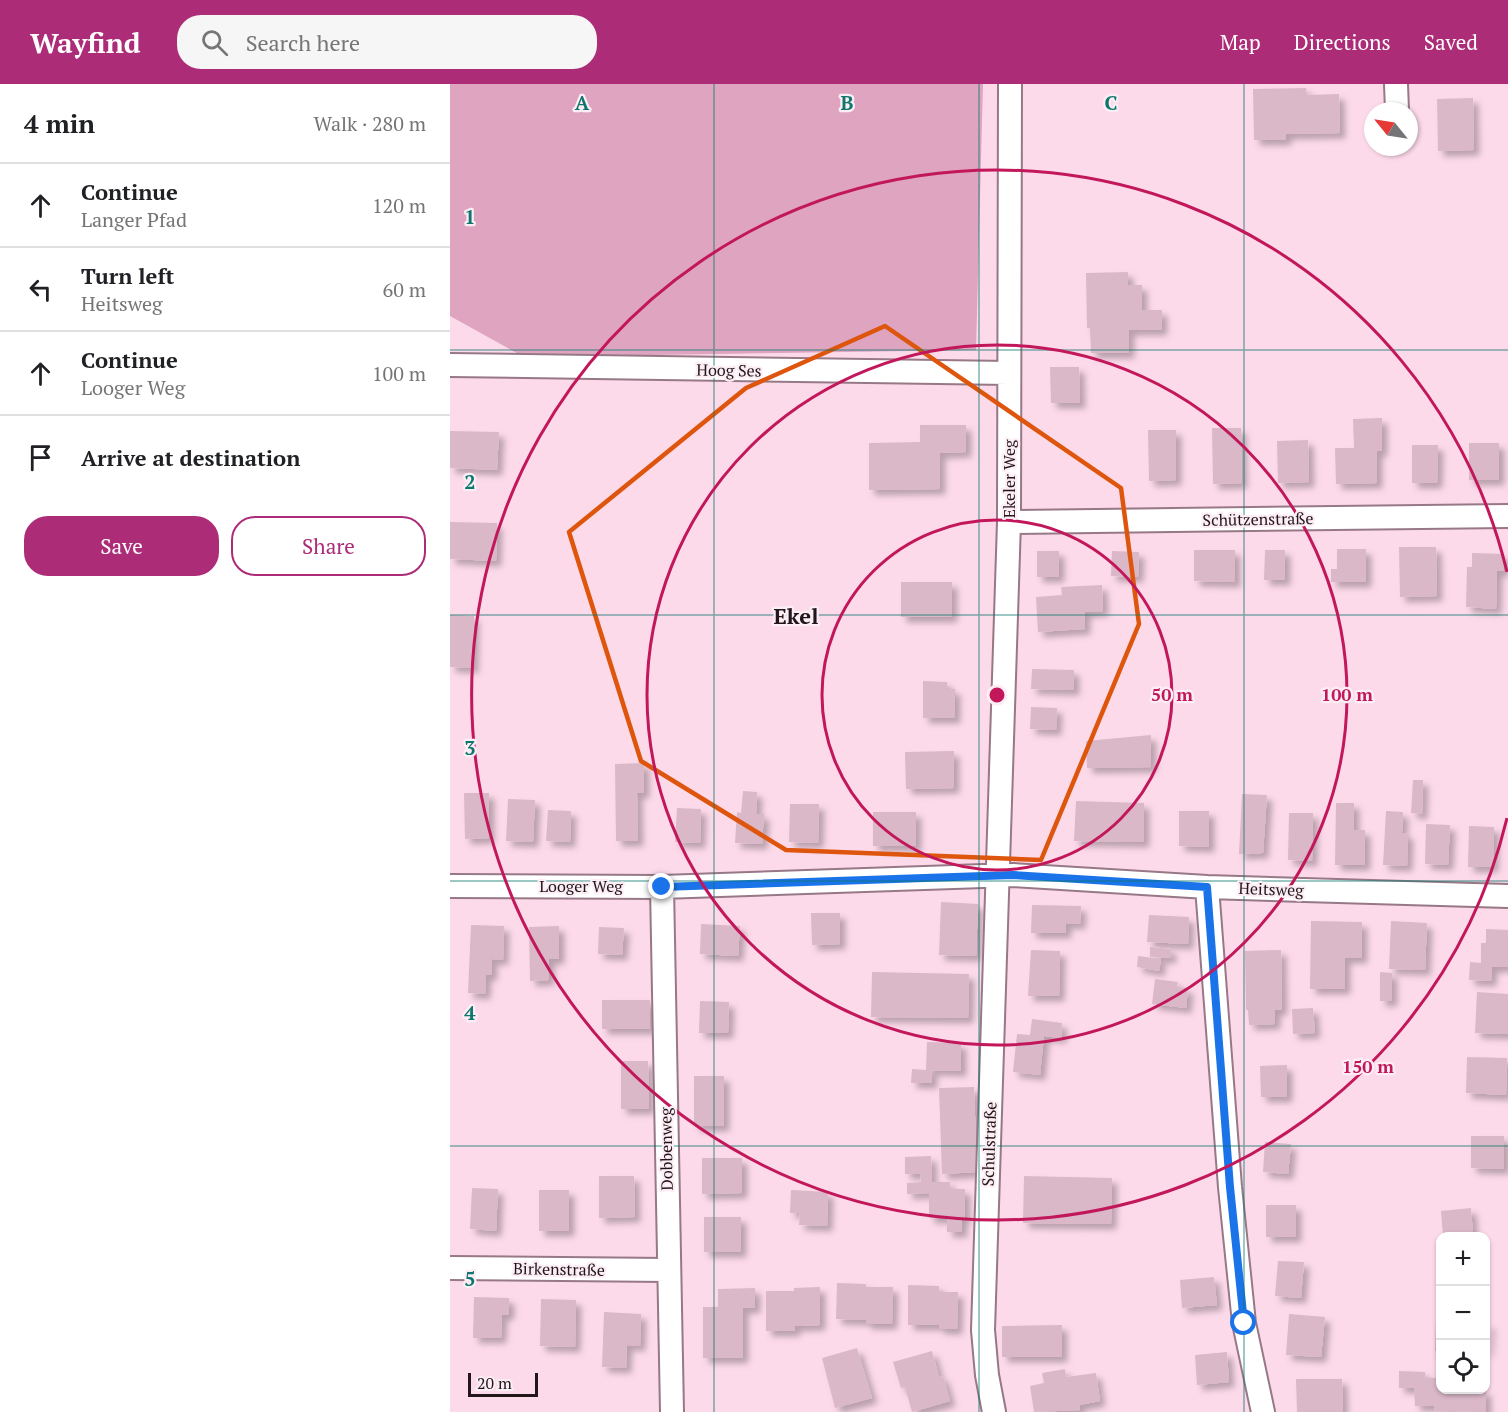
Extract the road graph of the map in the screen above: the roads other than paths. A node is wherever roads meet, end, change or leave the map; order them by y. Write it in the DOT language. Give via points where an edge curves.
graph roads {
  1 [pos="1010,84"];
  2 [pos="1396,84"];
  3 [pos="1397,102"];
  4 [pos="450,365"];
  5 [pos="1008,373"];
  6 [pos="1508,516"];
  7 [pos="1009,522"];
  8 [pos="999,875"];
  9 [pos="450,886"];
  10 [pos="662,887"];
  11 [pos="1207,887"];
  12 [pos="1508,896"];
  13 [pos="450,1268"];
  14 [pos="668,1270"];
  15 [pos="672,1412"];
  16 [pos="994,1412"];
  17 [pos="1263,1412"];
  1 -- 5 [label="street, Ekeler Weg"];
  2 -- 3 [label="street"];
  4 -- 5 [label="street, Hoog Ses"];
  5 -- 7 [label="street, Ekeler Weg"];
  6 -- 7 [label="street, Schützenstraße"];
  7 -- 8 [label="street, Ekeler Weg"];
  8 -- 10 [label="street, Looger Weg"];
  8 -- 11 [label="street, Heitsweg"];
  8 -- 16 [label="street, Schulstraße" via="983,1330"];
  9 -- 10 [label="street, Looger Weg"];
  10 -- 14 [label="street, Dobbenweg"];
  11 -- 12 [label="street, Heitsweg"];
  11 -- 17 [label="street" via="1244,1323"];
  13 -- 14 [label="street, Birkenstraße"];
  14 -- 15 [label="street, Dobbenweg"];
}
